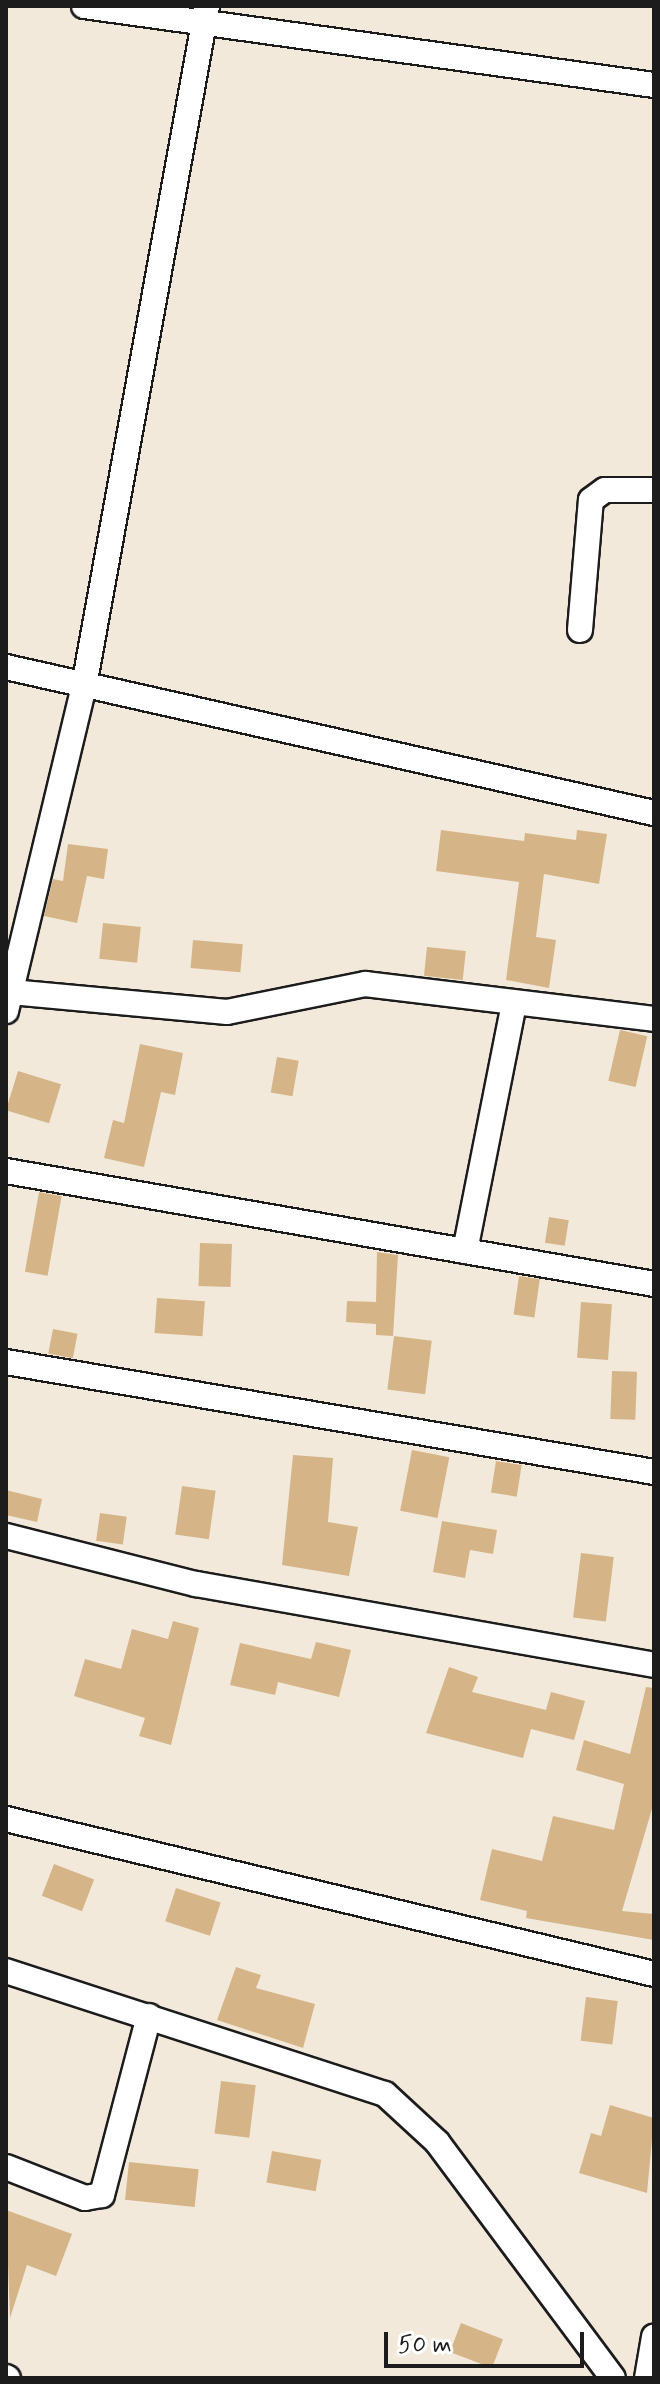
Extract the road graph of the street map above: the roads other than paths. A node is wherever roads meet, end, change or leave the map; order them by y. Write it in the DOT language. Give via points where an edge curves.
graph roads {
  1 [pos="84,6"];
  2 [pos="206,14"];
  3 [pos="654,85"];
  4 [pos="654,490"];
  5 [pos="580,630"];
  6 [pos="6,667"];
  7 [pos="84,686"];
  8 [pos="654,813"];
  9 [pos="8,1001"];
  10 [pos="514,1003"];
  11 [pos="654,1019"];
  12 [pos="6,1171"];
  13 [pos="465,1251"];
  14 [pos="654,1284"];
  15 [pos="6,1362"];
  16 [pos="654,1472"];
  17 [pos="6,1536"];
  18 [pos="654,1665"];
  19 [pos="6,1819"];
  20 [pos="6,1971"];
  21 [pos="654,1974"];
  22 [pos="149,2016"];
  23 [pos="6,2167"];
  24 [pos="654,2337"];
  25 [pos="649,2376"];
  26 [pos="613,2378"];
  1 -- 2 [label="street"];
  2 -- 3 [label="street"];
  2 -- 7 [label="street"];
  4 -- 5 [label="street" via="593,497"];
  6 -- 7 [label="street"];
  7 -- 8 [label="street"];
  7 -- 9 [label="street"];
  9 -- 10 [label="street" via="227,1012 365,984"];
  10 -- 11 [label="street"];
  10 -- 13 [label="street"];
  12 -- 13 [label="street"];
  13 -- 14 [label="street"];
  15 -- 16 [label="street"];
  17 -- 18 [label="street" via="196,1584"];
  19 -- 21 [label="street"];
  20 -- 22 [label="street"];
  22 -- 23 [label="street" via="102,2195 85,2198"];
  22 -- 26 [label="street" via="349,2079 399,2103 437,2142"];
  24 -- 25 [label="street"];
}
